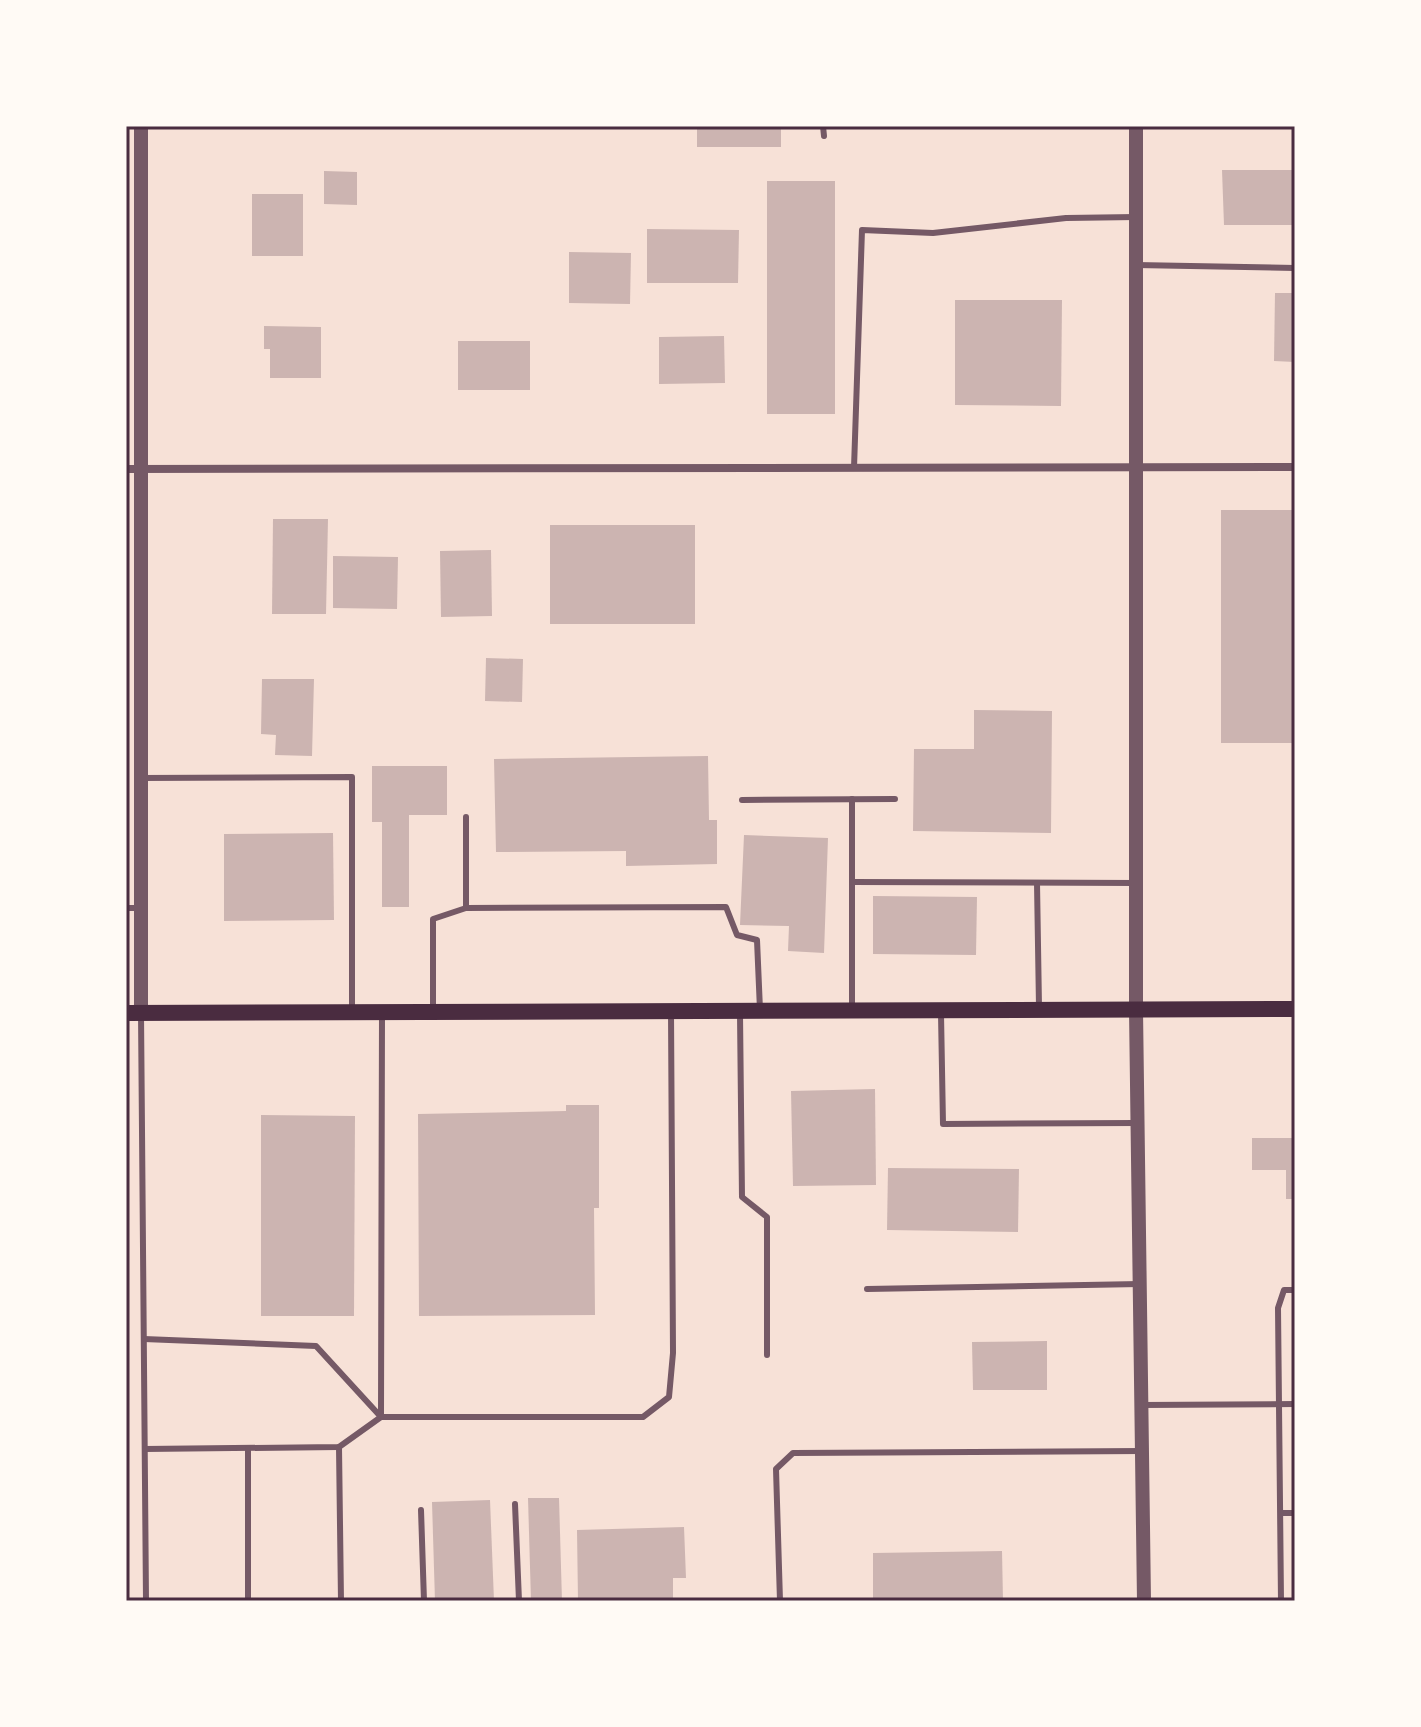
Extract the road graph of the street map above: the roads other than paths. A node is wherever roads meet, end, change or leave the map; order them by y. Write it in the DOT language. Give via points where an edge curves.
graph roads {
  1 [pos="141,126"];
  2 [pos="823,126"];
  3 [pos="1136,126"];
  4 [pos="824,136"];
  5 [pos="1136,217"];
  6 [pos="1136,265"];
  7 [pos="1295,268"];
  8 [pos="1295,467"];
  9 [pos="854,468"];
  10 [pos="1136,468"];
  11 [pos="133,469"];
  12 [pos="141,778"];
  13 [pos="852,799"];
  14 [pos="895,799"];
  15 [pos="742,800"];
  16 [pos="466,817"];
  17 [pos="852,882"];
  18 [pos="1037,883"];
  19 [pos="1136,883"];
  20 [pos="133,908"];
  21 [pos="466,908"];
  22 [pos="1295,1009"];
  23 [pos="941,1010"];
  24 [pos="1039,1010"];
  25 [pos="1136,1010"];
  26 [pos="671,1011"];
  27 [pos="740,1011"];
  28 [pos="760,1011"];
  29 [pos="852,1011"];
  30 [pos="433,1012"];
  31 [pos="134,1013"];
  32 [pos="352,1013"];
  33 [pos="382,1013"];
  34 [pos="1139,1123"];
  35 [pos="1141,1284"];
  36 [pos="867,1289"];
  37 [pos="1295,1290"];
  38 [pos="144,1339"];
  39 [pos="767,1355"];
  40 [pos="1277,1404"];
  41 [pos="1295,1404"];
  42 [pos="1142,1405"];
  43 [pos="381,1417"];
  44 [pos="339,1447"];
  45 [pos="145,1449"];
  46 [pos="248,1449"];
  47 [pos="1143,1451"];
  48 [pos="515,1504"];
  49 [pos="421,1510"];
  50 [pos="1281,1513"];
  51 [pos="1295,1513"];
  52 [pos="146,1601"];
  53 [pos="248,1601"];
  54 [pos="341,1601"];
  55 [pos="424,1601"];
  56 [pos="519,1601"];
  57 [pos="780,1601"];
  58 [pos="1144,1601"];
  59 [pos="1281,1601"];
  1 -- 11 [label="street"];
  2 -- 4 [label="lane"];
  3 -- 5 [label="street"];
  5 -- 6 [label="street"];
  5 -- 9 [label="lane" via="1066,218 933,233 862,230"];
  6 -- 7 [label="lane"];
  6 -- 10 [label="street"];
  8 -- 10 [label="street"];
  9 -- 10 [label="street"];
  9 -- 11 [label="street"];
  10 -- 19 [label="street"];
  11 -- 12 [label="street"];
  12 -- 20 [label="street"];
  12 -- 32 [label="lane" via="352,777"];
  13 -- 14 [label="lane"];
  13 -- 15 [label="lane"];
  13 -- 17 [label="lane"];
  16 -- 21 [label="lane"];
  17 -- 18 [label="lane"];
  17 -- 29 [label="lane"];
  18 -- 19 [label="lane"];
  18 -- 24 [label="lane"];
  19 -- 25 [label="street"];
  20 -- 31 [label="street"];
  21 -- 28 [label="lane" via="726,907 737,935 757,940"];
  21 -- 30 [label="lane" via="433,919"];
  22 -- 25 [label="main road"];
  23 -- 24 [label="main road"];
  23 -- 29 [label="main road"];
  23 -- 34 [label="lane" via="943,1124"];
  24 -- 25 [label="main road"];
  25 -- 34 [label="street"];
  26 -- 27 [label="main road"];
  26 -- 30 [label="main road"];
  26 -- 43 [label="lane" via="669,1397 643,1417"];
  27 -- 28 [label="main road"];
  27 -- 39 [label="lane" via="742,1197 767,1217"];
  28 -- 29 [label="main road"];
  30 -- 33 [label="main road"];
  31 -- 32 [label="main road"];
  31 -- 38 [label="lane"];
  32 -- 33 [label="main road"];
  33 -- 43 [label="lane"];
  34 -- 35 [label="street"];
  35 -- 36 [label="lane"];
  35 -- 42 [label="street"];
  37 -- 40 [label="lane" via="1284,1290 1278,1308"];
  38 -- 43 [label="lane" via="316,1346"];
  38 -- 45 [label="lane"];
  40 -- 41 [label="lane"];
  40 -- 42 [label="lane"];
  40 -- 50 [label="lane"];
  42 -- 47 [label="street"];
  43 -- 44 [label="lane"];
  44 -- 46 [label="lane"];
  44 -- 54 [label="lane"];
  45 -- 46 [label="lane"];
  45 -- 52 [label="lane"];
  46 -- 53 [label="lane"];
  47 -- 57 [label="lane" via="793,1453 776,1469"];
  47 -- 58 [label="street"];
  48 -- 56 [label="lane"];
  49 -- 55 [label="lane"];
  50 -- 51 [label="lane"];
  50 -- 59 [label="lane"];
}
